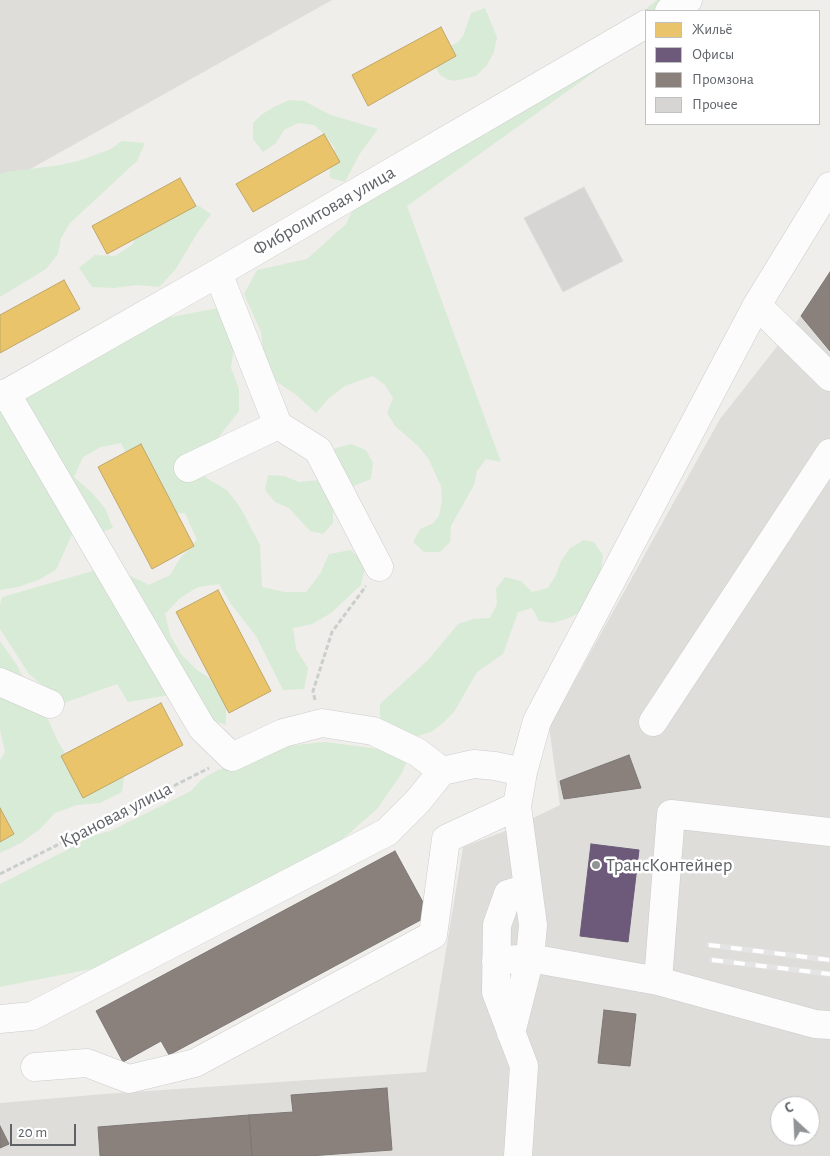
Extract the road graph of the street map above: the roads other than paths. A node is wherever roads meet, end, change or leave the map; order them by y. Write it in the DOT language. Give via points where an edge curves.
graph roads {
  1 [pos="688,0"];
  2 [pos="670,10"];
  3 [pos="645,25"];
  4 [pos="830,186"];
  5 [pos="218,273"];
  6 [pos="757,305"];
  7 [pos="830,377"];
  8 [pos="3,395"];
  9 [pos="278,425"];
  10 [pos="830,453"];
  11 [pos="188,468"];
  12 [pos="380,567"];
  13 [pos="0,682"];
  14 [pos="50,704"];
  15 [pos="652,722"];
  16 [pos="442,771"];
  17 [pos="523,772"];
  18 [pos="517,806"];
  19 [pos="830,832"];
  20 [pos="528,888"];
  21 [pos="530,958"];
  22 [pos="496,961"];
  23 [pos="658,981"];
  24 [pos="0,1019"];
  25 [pos="830,1025"];
  26 [pos="512,1033"];
  27 [pos="35,1067"];
  28 [pos="518,1156"];
  1 -- 2 [label="street"];
  3 -- 5 [label="street, Фибролитовая улица"];
  4 -- 6 [label="street"];
  5 -- 8 [label="street, Фибролитовая улица"];
  5 -- 9 [label="street"];
  6 -- 7 [label="street"];
  6 -- 17 [label="street" via="537,721"];
  8 -- 16 [label="street" via="202,728 232,757 283,733 322,724 373,731 417,752"];
  9 -- 11 [label="street"];
  9 -- 12 [label="street" via="318,450"];
  10 -- 15 [label="street"];
  13 -- 14 [label="street"];
  16 -- 17 [label="street" via="474,764"];
  16 -- 24 [label="street" via="418,801 386,832 32,1016"];
  17 -- 18 [label="street"];
  18 -- 20 [label="street"];
  18 -- 27 [label="street" via="446,839 433,935 195,1063 129,1079 87,1063"];
  19 -- 23 [label="street" via="671,814"];
  20 -- 21 [label="street" via="533,925"];
  20 -- 22 [label="street" via="508,894 496,924"];
  21 -- 22 [label="street"];
  21 -- 23 [label="street"];
  21 -- 26 [label="street"];
  22 -- 26 [label="street" via="496,992"];
  23 -- 25 [label="street" via="814,1024"];
  26 -- 28 [label="street" via="524,1066"];
}
